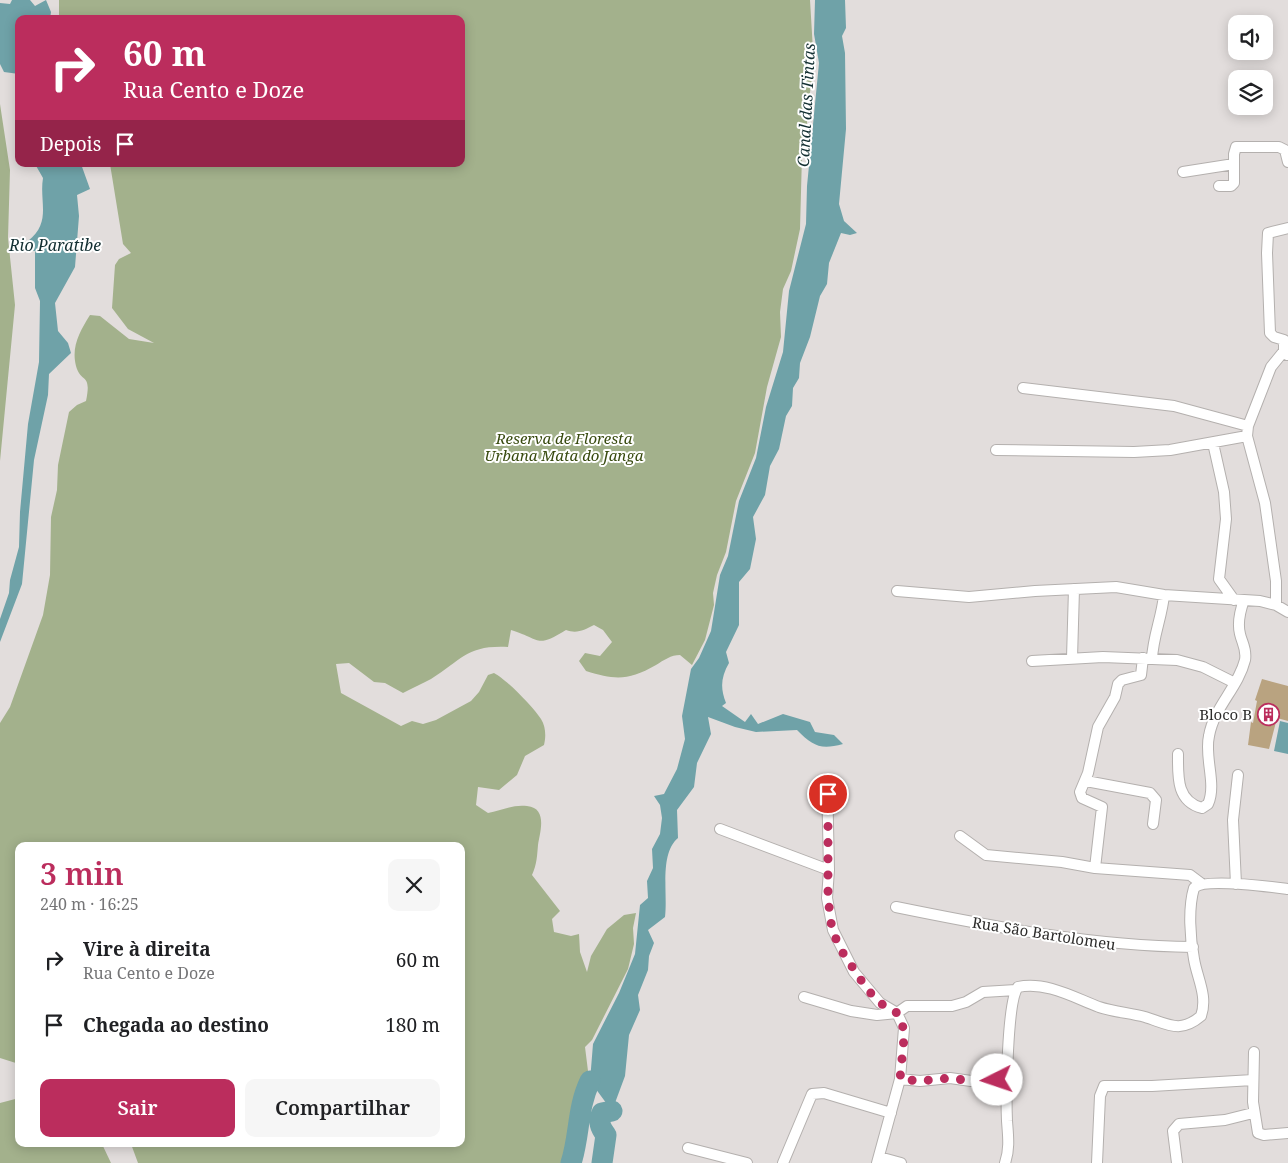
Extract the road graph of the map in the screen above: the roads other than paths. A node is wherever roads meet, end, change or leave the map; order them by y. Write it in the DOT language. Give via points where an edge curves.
graph roads {
  1 [pos="1288,162"];
  2 [pos="1234,164"];
  3 [pos="1183,172"];
  4 [pos="1219,186"];
  5 [pos="1288,228"];
  6 [pos="1286,354"];
  7 [pos="1023,388"];
  8 [pos="1247,431"];
  9 [pos="1213,443"];
  10 [pos="996,450"];
  11 [pos="1074,589"];
  12 [pos="897,591"];
  13 [pos="1164,595"];
  14 [pos="1239,600"];
  15 [pos="1276,605"];
  16 [pos="1288,612"];
  17 [pos="1072,658"];
  18 [pos="1148,658"];
  19 [pos="1032,661"];
  20 [pos="1235,683"];
  21 [pos="1178,754"];
  22 [pos="1238,775"];
  23 [pos="827,779"];
  24 [pos="1086,781"];
  25 [pos="1153,824"];
  26 [pos="720,830"];
  27 [pos="960,836"];
  28 [pos="1094,868"];
  29 [pos="829,870"];
  30 [pos="1202,884"];
  31 [pos="1236,884"];
  32 [pos="1288,889"];
  33 [pos="896,907"];
  34 [pos="1193,947"];
  35 [pos="1015,993"];
  36 [pos="804,997"];
  37 [pos="897,1013"];
  38 [pos="1254,1052"];
  39 [pos="900,1079"];
  40 [pos="1008,1080"];
  41 [pos="1253,1080"];
  42 [pos="891,1113"];
  43 [pos="1254,1113"];
  44 [pos="1288,1133"];
  45 [pos="688,1148"];
  46 [pos="878,1160"];
  47 [pos="747,1163"];
  48 [pos="783,1163"];
  49 [pos="901,1163"];
  50 [pos="1005,1163"];
  51 [pos="1097,1163"];
  52 [pos="1177,1163"];
  1 -- 2 [label="street" via="1285,150 1279,147 1238,147 1234,149"];
  2 -- 3 [label="street"];
  2 -- 4 [label="street" via="1233,185"];
  5 -- 6 [label="street" via="1271,230 1267,236 1269,327 1272,335 1284,340"];
  6 -- 8 [label="street" via="1271,367"];
  7 -- 8 [label="street" via="1174,406"];
  8 -- 9 [label="street"];
  8 -- 15 [label="street" via="1265,503 1276,581"];
  9 -- 10 [label="street" via="1134,452"];
  9 -- 14 [label="street" via="1224,492 1226,519 1219,579"];
  11 -- 12 [label="street" via="969,597"];
  11 -- 13 [label="street" via="1116,587"];
  11 -- 17 [label="street"];
  13 -- 14 [label="street"];
  13 -- 18 [label="street" via="1161,618"];
  14 -- 15 [label="street"];
  14 -- 20 [label="street" via="1239,624 1246,654"];
  15 -- 16 [label="street"];
  17 -- 18 [label="street"];
  17 -- 19 [label="street"];
  18 -- 20 [label="street" via="1187,662"];
  18 -- 24 [label="street" via="1141,675 1120,682 1098,727"];
  20 -- 21 [label="street" via="1216,714 1208,736 1211,791 1208,804 1202,808 1189,802 1181,791"];
  22 -- 31 [label="street" via="1233,820"];
  23 -- 29 [label="street"];
  24 -- 25 [label="street" via="1150,793 1156,800"];
  24 -- 28 [label="street" via="1081,797 1102,807"];
  26 -- 29 [label="street"];
  27 -- 28 [label="street" via="986,855"];
  28 -- 30 [label="street" via="1190,875"];
  29 -- 37 [label="street" via="832,930 841,950 867,989 880,1003"];
  30 -- 31 [label="street"];
  30 -- 34 [label="street" via="1197,885 1193,892"];
  31 -- 32 [label="street"];
  33 -- 34 [label="street, Rua São Bartolomeu" via="1086,941 1130,946"];
  34 -- 35 [label="street" via="1204,1000 1201,1016 1188,1025 1178,1027 1094,1005 1047,988 1022,986"];
  35 -- 37 [label="street" via="992,990 952,1006 907,1006"];
  35 -- 40 [label="street"];
  36 -- 37 [label="street" via="868,1014"];
  37 -- 39 [label="street" via="904,1028"];
  38 -- 41 [label="street"];
  39 -- 40 [label="street"];
  39 -- 42 [label="street"];
  40 -- 50 [label="street" via="1009,1137"];
  41 -- 43 [label="street"];
  41 -- 51 [label="street" via="1104,1086 1100,1096"];
  42 -- 46 [label="street"];
  42 -- 48 [label="street" via="824,1094 812,1094"];
  43 -- 44 [label="street" via="1261,1135"];
  43 -- 52 [label="street" via="1224,1120 1179,1124 1174,1131"];
  45 -- 47 [label="street"];
  46 -- 49 [label="street"];
}
